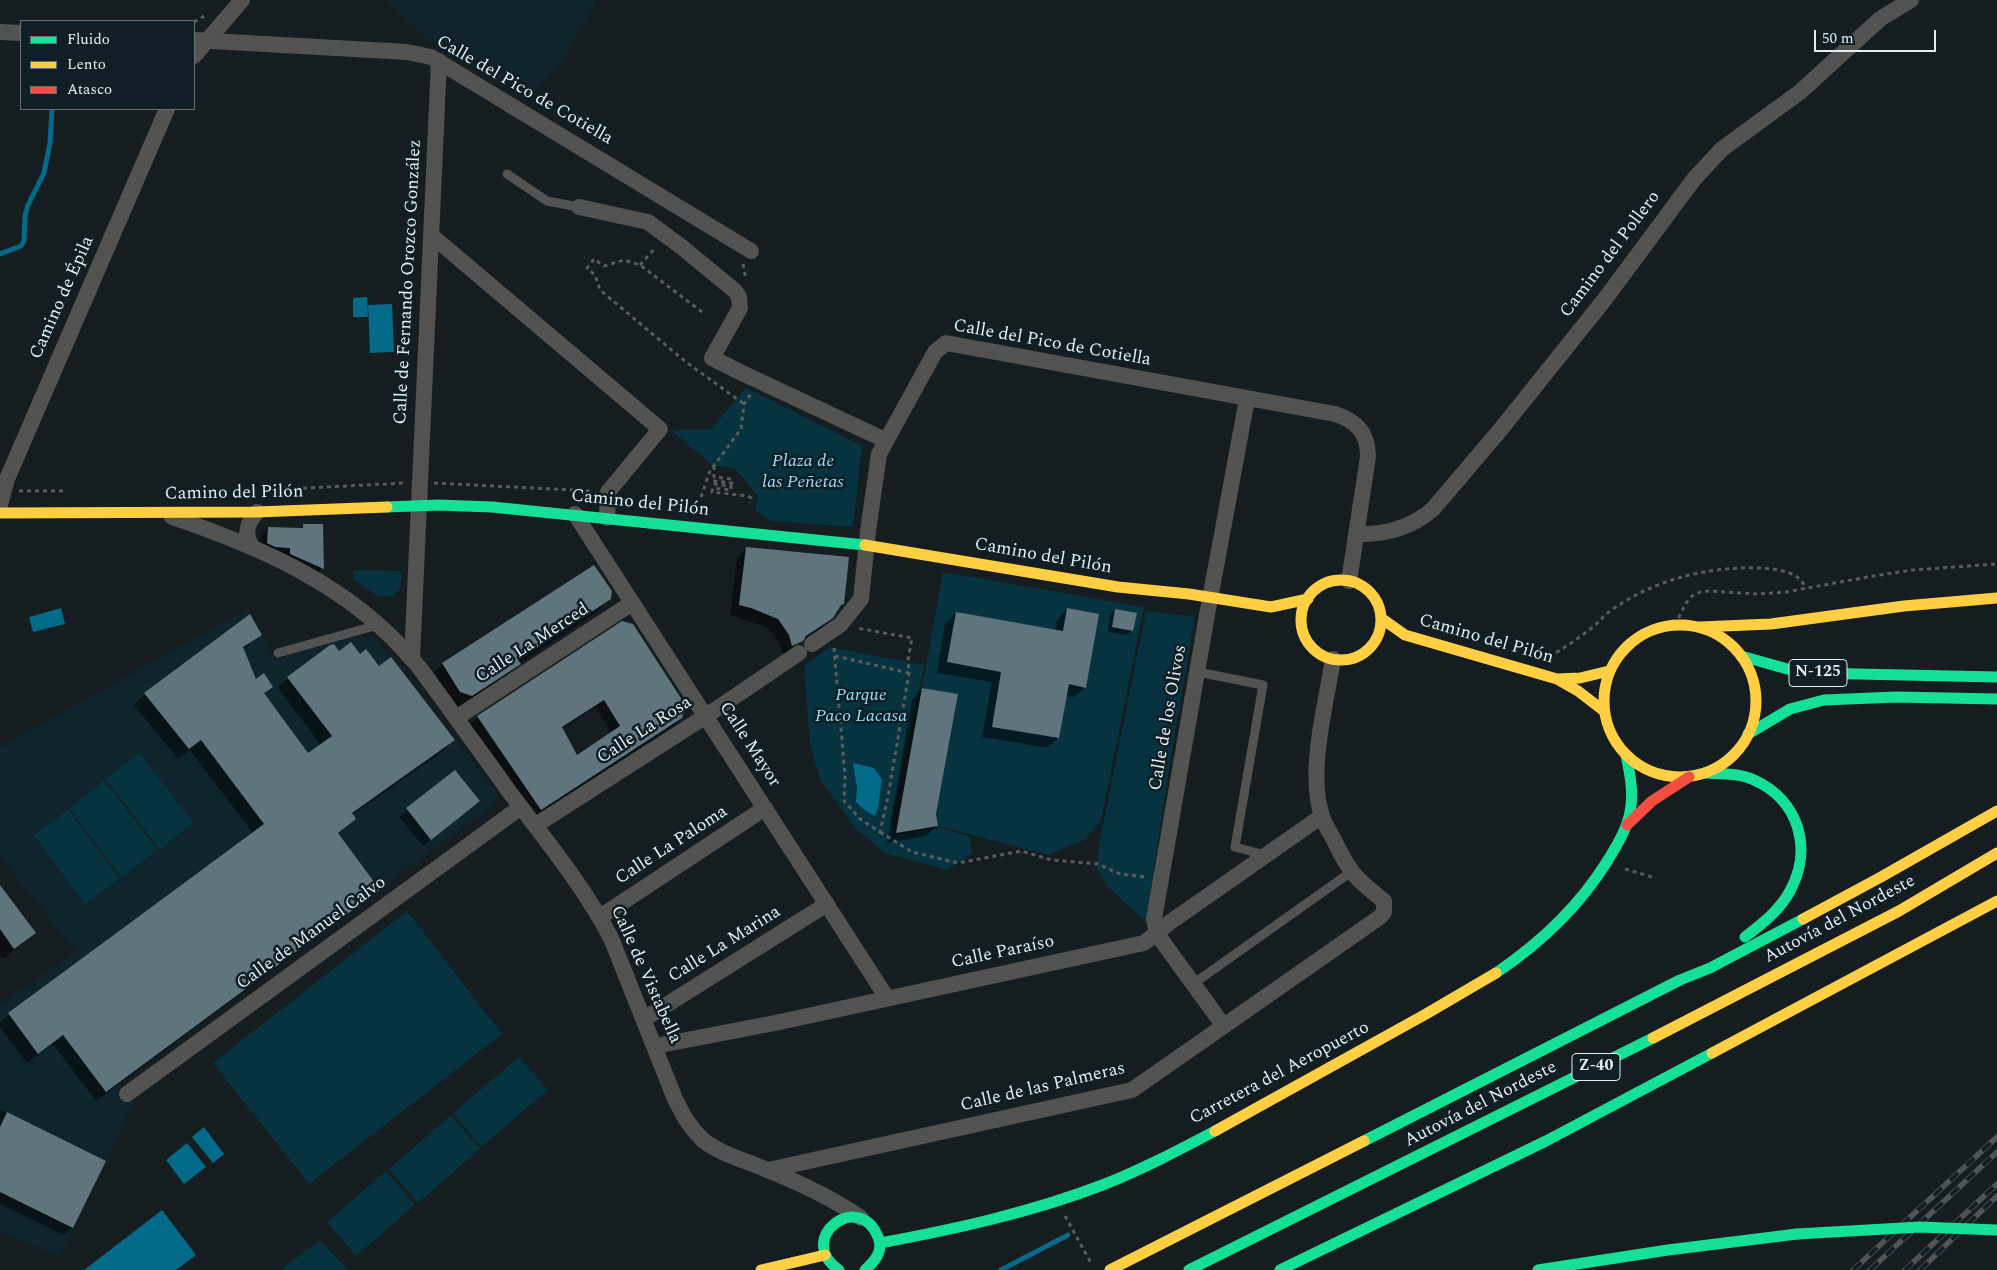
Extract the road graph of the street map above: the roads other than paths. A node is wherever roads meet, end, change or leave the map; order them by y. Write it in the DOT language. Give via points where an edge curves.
graph roads {
  1 [pos="242,0"];
  2 [pos="1911,0"];
  3 [pos="0,32"];
  4 [pos="20,33"];
  5 [pos="200,40"];
  6 [pos="195,53"];
  7 [pos="439,61"];
  8 [pos="167,110"];
  9 [pos="507,174"];
  10 [pos="579,207"];
  11 [pos="431,235"];
  12 [pos="751,251"];
  13 [pos="1248,398"];
  14 [pos="885,440"];
  15 [pos="0,505"];
  16 [pos="419,506"];
  17 [pos="257,512"];
  18 [pos="0,513"];
  19 [pos="160,513"];
  20 [pos="575,514"];
  21 [pos="607,518"];
  22 [pos="1357,534"];
  23 [pos="866,545"];
  24 [pos="252,547"];
  25 [pos="1349,581"];
  26 [pos="1211,597"];
  27 [pos="1997,598"];
  28 [pos="1308,599"];
  29 [pos="632,603"];
  30 [pos="1271,607"];
  31 [pos="1382,618"];
  32 [pos="1302,627"];
  33 [pos="1697,627"];
  34 [pos="413,629"];
  35 [pos="383,630"];
  36 [pos="1406,635"];
  37 [pos="1377,638"];
  38 [pos="278,653"];
  39 [pos="1741,656"];
  40 [pos="412,659"];
  41 [pos="1333,660"];
  42 [pos="1609,671"];
  43 [pos="1198,672"];
  44 [pos="1997,678"];
  45 [pos="1557,679"];
  46 [pos="1997,699"];
  47 [pos="1604,711"];
  48 [pos="706,716"];
  49 [pos="456,718"];
  50 [pos="1748,734"];
  51 [pos="1626,755"];
  52 [pos="1705,773"];
  53 [pos="1689,777"];
  54 [pos="521,806"];
  55 [pos="765,808"];
  56 [pos="1997,811"];
  57 [pos="1322,816"];
  58 [pos="536,825"];
  59 [pos="1627,825"];
  60 [pos="1997,853"];
  61 [pos="1264,855"];
  62 [pos="1351,872"];
  63 [pos="1997,901"];
  64 [pos="827,904"];
  65 [pos="600,917"];
  66 [pos="1157,934"];
  67 [pos="1680,980"];
  68 [pos="1193,984"];
  69 [pos="887,998"];
  70 [pos="644,1019"];
  71 [pos="1223,1026"];
  72 [pos="655,1046"];
  73 [pos="127,1094"];
  74 [pos="1546,1141"];
  75 [pos="768,1170"];
  76 [pos="1505,1174"];
  77 [pos="821,1195"];
  78 [pos="862,1218"];
  79 [pos="830,1227"];
  80 [pos="1997,1230"];
  81 [pos="880,1243"];
  82 [pos="826,1255"];
  83 [pos="762,1270"];
  84 [pos="839,1270"];
  85 [pos="865,1270"];
  86 [pos="1110,1270"];
  87 [pos="1189,1270"];
  88 [pos="1280,1270"];
  89 [pos="1538,1270"];
  1 -- 5 [label="street"];
  2 -- 22 [label="street, Camino del Pollero" via="1874,23 1800,92 1722,148 1694,179 1605,299 1501,429 1433,509 1401,529 1373,535"];
  3 -- 4 [label="street"];
  5 -- 6 [label="street"];
  5 -- 7 [label="street, Calle del Pico de Cotiella" via="407,52"];
  7 -- 11 [label="street, Calle de Fernando Orozco González"];
  7 -- 12 [label="street, Calle del Pico de Cotiella"];
  8 -- 15 [label="street, Camino de Épila" via="6,479"];
  9 -- 10 [label="lane" via="547,201"];
  10 -- 14 [label="street" via="648,222 731,287 740,304 712,358"];
  11 -- 16 [label="street, Calle de Fernando Orozco González"];
  11 -- 21 [label="street" via="660,429 608,492"];
  13 -- 14 [label="street, Calle del Pico de Cotiella" via="946,343 935,352"];
  13 -- 22 [label="street, Calle del Pico de Cotiella" via="1344,417 1363,432 1368,457"];
  13 -- 26 [label="street, Calle de los Olivos"];
  14 -- 23 [label="street, Calle del Pico de Cotiella" via="879,454"];
  16 -- 17 [label="main road, Camino del Pilón"];
  16 -- 20 [label="main road, Camino del Pilón" via="492,507"];
  16 -- 34 [label="street, Calle de Fernando Orozco González"];
  17 -- 19 [label="main road, Camino del Pilón"];
  17 -- 24 [label="street" via="248,527 247,536"];
  18 -- 19 [label="main road, Camino del Pilón"];
  19 -- 24 [label="street, Calle de Vistabella"];
  20 -- 21 [label="main road, Camino del Pilón"];
  20 -- 29 [label="street, Calle Mayor"];
  21 -- 23 [label="main road, Camino del Pilón"];
  22 -- 25 [label="street"];
  23 -- 26 [label="main road, Camino del Pilón" via="1118,588"];
  23 -- 48 [label="street, Calle La Rosa" via="861,599 840,625"];
  24 -- 35 [label="street, Calle de Vistabella" via="321,582"];
  25 -- 28 [label="main road" via="1339,580 1321,586"];
  25 -- 31 [label="main road" via="1375,598"];
  26 -- 30 [label="main road, Camino del Pilón"];
  26 -- 43 [label="street, Calle de los Olivos"];
  27 -- 33 [label="main road" via="1904,606 1771,624"];
  28 -- 30 [label="main road, Camino del Pilón"];
  28 -- 32 [label="main road" via="1303,608"];
  29 -- 48 [label="street, Calle Mayor"];
  29 -- 49 [label="street, Calle La Merced"];
  30 -- 32 [label="main road, Camino del Pilón"];
  31 -- 36 [label="main road, Camino del Pilón"];
  31 -- 37 [label="main road"];
  32 -- 41 [label="main road" via="1309,644"];
  33 -- 39 [label="main road, N-125" via="1722,638"];
  33 -- 42 [label="main road, N-125" via="1675,625 1643,634 1629,644"];
  34 -- 35 [label="street" via="400,633"];
  34 -- 40 [label="street, Calle de Fernando Orozco González"];
  35 -- 38 [label="lane"];
  35 -- 40 [label="street, Calle de Vistabella"];
  36 -- 37 [label="main road, Camino del Pilón"];
  36 -- 45 [label="main road, Camino del Pilón"];
  37 -- 41 [label="main road" via="1359,656"];
  39 -- 44 [label="main road, N-125" via="1811,673"];
  39 -- 50 [label="main road, N-125" via="1748,666 1755,689 1755,712"];
  40 -- 49 [label="street, Calle de Vistabella"];
  41 -- 57 [label="street" via="1319,742 1317,778"];
  42 -- 45 [label="main road, Camino del Pilón" via="1580,678"];
  42 -- 47 [label="main road, N-125"];
  43 -- 61 [label="lane" via="1263,685 1235,847"];
  43 -- 66 [label="street, Calle de los Olivos" via="1160,878 1154,919"];
  45 -- 47 [label="main road, Camino del Pilón"];
  46 -- 50 [label="main road, N-125" via="1844,698 1805,704"];
  47 -- 51 [label="main road, N-125" via="1609,730"];
  48 -- 55 [label="street, Calle Mayor"];
  48 -- 58 [label="street, Calle La Rosa"];
  49 -- 54 [label="street, Calle de Vistabella"];
  50 -- 52 [label="main road, N-125" via="1730,758"];
  51 -- 53 [label="main road, N-125" via="1662,775"];
  51 -- 59 [label="main road, Carretera del Aeropuerto / N-125" via="1632,795"];
  52 -- 53 [label="main road, N-125"];
  52 -- 67 [label="main road" via="1747,778 1777,793 1800,826 1802,851 1791,890 1767,919 1745,938"];
  53 -- 59 [label="main road, Carretera del Aeropuerto / N-125" via="1652,801"];
  54 -- 58 [label="street, Calle de Vistabella"];
  54 -- 73 [label="street, Calle de Manuel Calvo"];
  55 -- 64 [label="street, Calle Mayor"];
  55 -- 65 [label="street, Calle La Paloma"];
  56 -- 67 [label="main road" via="1728,959"];
  57 -- 61 [label="street, Calle Paraíso"];
  57 -- 62 [label="street"];
  58 -- 65 [label="street, Calle de Vistabella"];
  59 -- 81 [label="main road, Carretera del Aeropuerto / N-125" via="1608,862 1583,898 1527,953 1424,1016 1135,1170 1074,1195 977,1224"];
  60 -- 87 [label="main road, Autovía del Nordeste / Z-40" via="1899,910 1686,1022"];
  61 -- 66 [label="street, Calle Paraíso" via="1169,922"];
  62 -- 68 [label="lane"];
  62 -- 71 [label="street, Calle de las Palmeras" via="1384,901 1384,912 1380,917"];
  63 -- 74 [label="main road, Z-40"];
  64 -- 69 [label="street, Calle Mayor"];
  64 -- 70 [label="street, Calle La Marina"];
  65 -- 70 [label="street, Calle de Vistabella"];
  66 -- 68 [label="street"];
  66 -- 69 [label="street, Calle Paraíso" via="1140,945"];
  67 -- 86 [label="main road"];
  68 -- 71 [label="street"];
  69 -- 72 [label="street, Calle Paraíso"];
  70 -- 72 [label="street, Calle de Vistabella"];
  71 -- 75 [label="street, Calle de las Palmeras" via="1132,1090"];
  72 -- 75 [label="street, Calle de Vistabella" via="675,1099 696,1133 718,1150"];
  74 -- 76 [label="main road" via="1531,1160"];
  74 -- 88 [label="main road, Z-40"];
  75 -- 77 [label="street, Calle de Vistabella"];
  77 -- 78 [label="street, Calle de Vistabella"];
  77 -- 79 [label="street" via="828,1209"];
  78 -- 79 [label="main road" via="838,1220"];
  78 -- 81 [label="main road" via="874,1227"];
  79 -- 82 [label="main road" via="824,1241"];
  80 -- 89 [label="main road, bridge" via="1920,1227 1796,1234"];
  81 -- 85 [label="main road" via="876,1260"];
  82 -- 83 [label="main road"];
  82 -- 84 [label="main road"];
}
